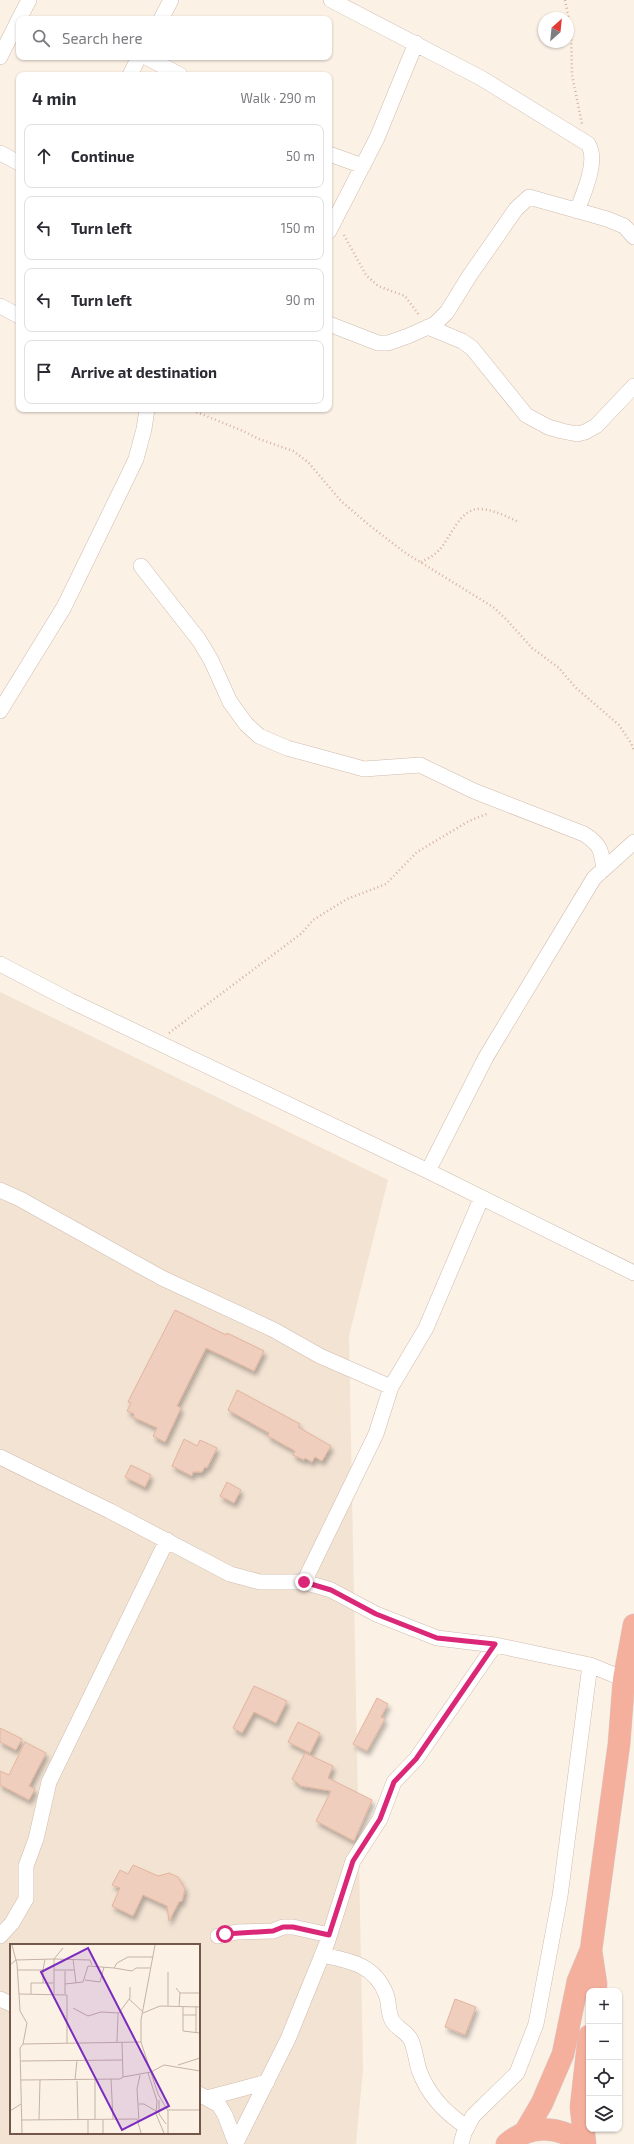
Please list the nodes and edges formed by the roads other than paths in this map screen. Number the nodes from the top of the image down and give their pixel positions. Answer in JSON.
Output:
{"nodes":[{"id":1,"x":29,"y":0,"type":"edge"},
{"id":2,"x":171,"y":0,"type":"edge"},
{"id":3,"x":331,"y":0,"type":"edge"},
{"id":4,"x":21,"y":16,"type":"edge"},
{"id":5,"x":163,"y":16,"type":"edge"},
{"id":6,"x":16,"y":25,"type":"edge"},
{"id":7,"x":416,"y":43,"type":"junction"},
{"id":8,"x":0,"y":57,"type":"edge"},
{"id":9,"x":138,"y":60,"type":"edge"},
{"id":10,"x":152,"y":60,"type":"edge"},
{"id":11,"x":132,"y":72,"type":"edge"},
{"id":12,"x":174,"y":72,"type":"edge"},
{"id":13,"x":0,"y":153,"type":"edge"},
{"id":14,"x":332,"y":155,"type":"edge"},
{"id":15,"x":16,"y":161,"type":"edge"},
{"id":16,"x":363,"y":166,"type":"junction"},
{"id":17,"x":577,"y":211,"type":"junction"},
{"id":18,"x":332,"y":222,"type":"edge"},
{"id":19,"x":634,"y":236,"type":"edge"},
{"id":20,"x":0,"y":306,"type":"edge"},
{"id":21,"x":16,"y":311,"type":"edge"},
{"id":22,"x":332,"y":325,"type":"edge"},
{"id":23,"x":428,"y":327,"type":"junction"},
{"id":24,"x":634,"y":386,"type":"edge"},
{"id":25,"x":147,"y":412,"type":"edge"},
{"id":26,"x":140,"y":566,"type":"dead end"},
{"id":27,"x":0,"y":711,"type":"edge"},
{"id":28,"x":634,"y":842,"type":"edge"},
{"id":29,"x":604,"y":869,"type":"junction"},
{"id":30,"x":0,"y":964,"type":"edge"},
{"id":31,"x":428,"y":1171,"type":"junction"},
{"id":32,"x":0,"y":1190,"type":"edge"},
{"id":33,"x":482,"y":1199,"type":"junction"},
{"id":34,"x":634,"y":1273,"type":"edge"},
{"id":35,"x":391,"y":1388,"type":"junction"},
{"id":36,"x":0,"y":1457,"type":"edge"},
{"id":37,"x":167,"y":1540,"type":"junction"},
{"id":38,"x":304,"y":1582,"type":"junction"},
{"id":39,"x":634,"y":1625,"type":"edge"},
{"id":40,"x":495,"y":1644,"type":"junction"},
{"id":41,"x":590,"y":1664,"type":"junction"},
{"id":42,"x":629,"y":1680,"type":"edge"},
{"id":43,"x":329,"y":1935,"type":"junction"},
{"id":44,"x":0,"y":1936,"type":"edge"},
{"id":45,"x":218,"y":1936,"type":"dead end"},
{"id":46,"x":591,"y":1950,"type":"junction"},
{"id":47,"x":322,"y":1955,"type":"junction"},
{"id":48,"x":595,"y":1988,"type":"edge"},
{"id":49,"x":0,"y":1999,"type":"edge"},
{"id":50,"x":10,"y":2004,"type":"edge"},
{"id":51,"x":586,"y":2060,"type":"edge"},
{"id":52,"x":267,"y":2082,"type":"junction"},
{"id":53,"x":203,"y":2096,"type":"edge"},
{"id":54,"x":467,"y":2127,"type":"junction"},
{"id":55,"x":525,"y":2132,"type":"junction"},
{"id":56,"x":236,"y":2143,"type":"edge"},
{"id":57,"x":461,"y":2144,"type":"edge"},
{"id":58,"x":507,"y":2144,"type":"edge"},
{"id":59,"x":584,"y":2144,"type":"edge"}],
"edges":[{"from":1,"to":4,"type":"street"},
{"from":2,"to":5,"type":"street"},
{"from":3,"to":7,"type":"street"},
{"from":6,"to":8,"type":"street"},
{"from":7,"to":16,"type":"street"},
{"from":7,"to":17,"type":"street"},
{"from":9,"to":11,"type":"street"},
{"from":10,"to":12,"type":"street"},
{"from":13,"to":15,"type":"street"},
{"from":14,"to":16,"type":"street"},
{"from":16,"to":18,"type":"street"},
{"from":17,"to":19,"type":"street"},
{"from":17,"to":23,"type":"street"},
{"from":20,"to":21,"type":"street"},
{"from":22,"to":23,"type":"street"},
{"from":23,"to":24,"type":"street"},
{"from":25,"to":27,"type":"street"},
{"from":26,"to":29,"type":"street"},
{"from":28,"to":29,"type":"street"},
{"from":29,"to":31,"type":"street"},
{"from":30,"to":31,"type":"street"},
{"from":31,"to":33,"type":"street"},
{"from":32,"to":35,"type":"street"},
{"from":33,"to":34,"type":"street"},
{"from":33,"to":35,"type":"street"},
{"from":35,"to":38,"type":"street"},
{"from":36,"to":37,"type":"street"},
{"from":37,"to":38,"type":"street"},
{"from":37,"to":44,"type":"street"},
{"from":38,"to":40,"type":"street"},
{"from":39,"to":42,"type":"highway"},
{"from":40,"to":41,"type":"street"},
{"from":40,"to":43,"type":"street"},
{"from":41,"to":42,"type":"street"},
{"from":41,"to":54,"type":"street"},
{"from":42,"to":46,"type":"highway"},
{"from":43,"to":45,"type":"street"},
{"from":43,"to":47,"type":"street"},
{"from":46,"to":48,"type":"highway"},
{"from":46,"to":55,"type":"highway"},
{"from":47,"to":52,"type":"street"},
{"from":47,"to":54,"type":"street"},
{"from":49,"to":50,"type":"street"},
{"from":51,"to":59,"type":"highway"},
{"from":52,"to":53,"type":"street"},
{"from":52,"to":56,"type":"street"},
{"from":53,"to":56,"type":"street"},
{"from":54,"to":57,"type":"street"},
{"from":55,"to":58,"type":"highway"},
{"from":55,"to":59,"type":"highway"}]}
